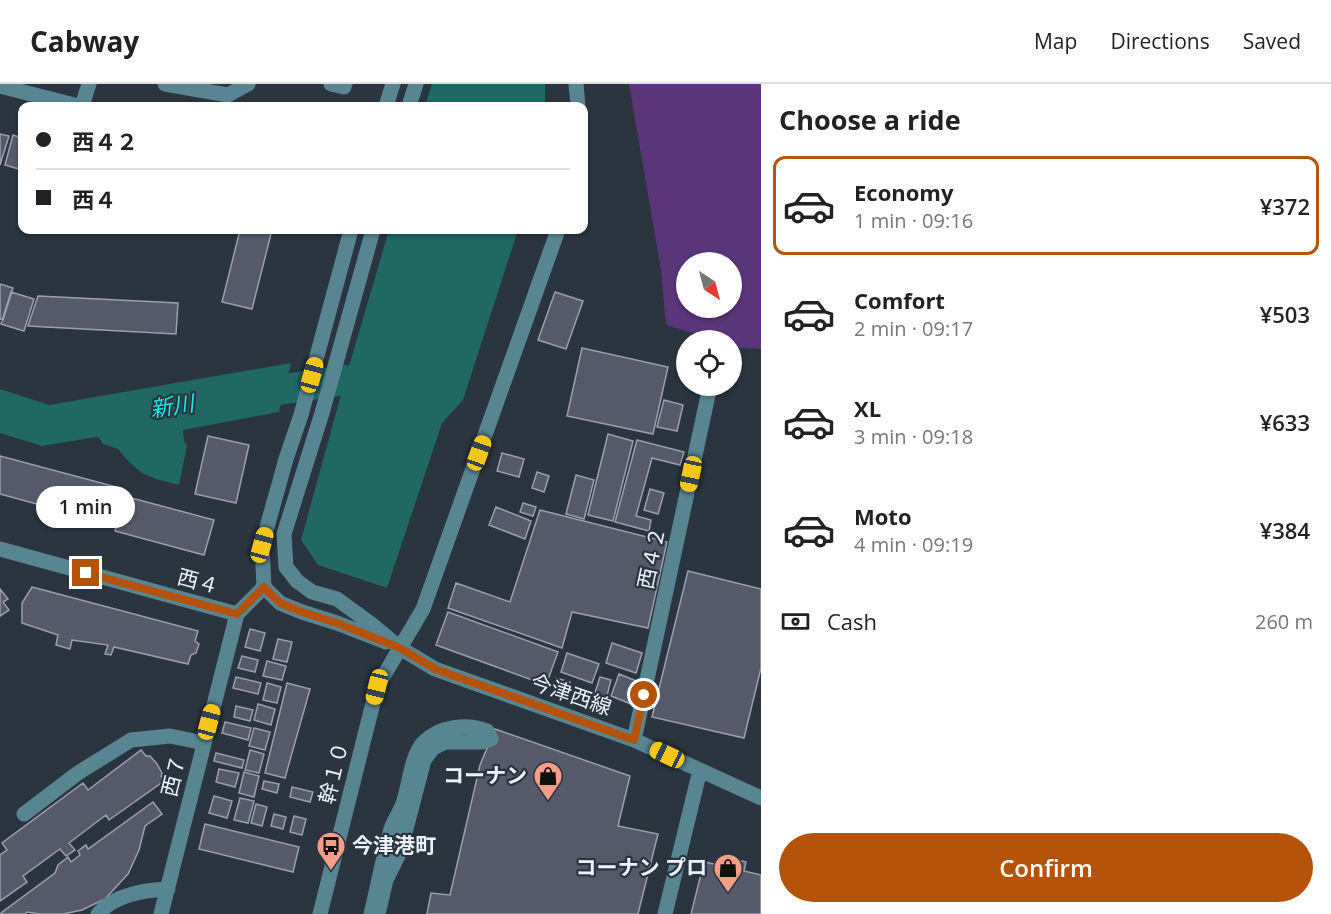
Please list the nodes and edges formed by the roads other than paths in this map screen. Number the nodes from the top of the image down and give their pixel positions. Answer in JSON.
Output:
{"nodes":[{"id":1,"x":89,"y":84,"type":"edge"},
{"id":2,"x":165,"y":84,"type":"edge"},
{"id":3,"x":248,"y":84,"type":"edge"},
{"id":4,"x":331,"y":84,"type":"edge"},
{"id":5,"x":345,"y":84,"type":"edge"},
{"id":6,"x":393,"y":84,"type":"edge"},
{"id":7,"x":416,"y":84,"type":"edge"},
{"id":8,"x":576,"y":84,"type":"edge"},
{"id":9,"x":0,"y":86,"type":"edge"},
{"id":10,"x":64,"y":102,"type":"edge"},
{"id":11,"x":82,"y":102,"type":"edge"},
{"id":12,"x":387,"y":102,"type":"edge"},
{"id":13,"x":410,"y":102,"type":"edge"},
{"id":14,"x":578,"y":102,"type":"edge"},
{"id":15,"x":350,"y":234,"type":"edge"},
{"id":16,"x":372,"y":234,"type":"edge"},
{"id":17,"x":557,"y":234,"type":"edge"},
{"id":18,"x":708,"y":396,"type":"edge"},
{"id":19,"x":0,"y":549,"type":"edge"},
{"id":20,"x":264,"y":587,"type":"junction"},
{"id":21,"x":237,"y":614,"type":"junction"},
{"id":22,"x":400,"y":648,"type":"junction"},
{"id":23,"x":634,"y":740,"type":"junction"},
{"id":24,"x":204,"y":743,"type":"junction"},
{"id":25,"x":700,"y":770,"type":"junction"},
{"id":26,"x":761,"y":798,"type":"edge"},
{"id":27,"x":24,"y":814,"type":"dead end"},
{"id":28,"x":168,"y":889,"type":"junction"},
{"id":29,"x":98,"y":914,"type":"edge"},
{"id":30,"x":161,"y":914,"type":"edge"},
{"id":31,"x":320,"y":914,"type":"edge"},
{"id":32,"x":371,"y":914,"type":"edge"},
{"id":33,"x":378,"y":914,"type":"edge"},
{"id":34,"x":665,"y":914,"type":"edge"}],
"edges":[{"from":1,"to":11,"type":"street"},
{"from":2,"to":3,"type":"street"},
{"from":4,"to":5,"type":"street"},
{"from":6,"to":12,"type":"street"},
{"from":7,"to":13,"type":"street"},
{"from":8,"to":14,"type":"street"},
{"from":9,"to":10,"type":"street"},
{"from":15,"to":20,"type":"street"},
{"from":16,"to":22,"type":"street"},
{"from":17,"to":22,"type":"street","name":"幹１０"},
{"from":18,"to":23,"type":"street","name":"西４２"},
{"from":19,"to":21,"type":"street","name":"西４"},
{"from":20,"to":21,"type":"street","name":"西４"},
{"from":20,"to":22,"type":"street"},
{"from":21,"to":24,"type":"street","name":"西７"},
{"from":22,"to":23,"type":"street","name":"今津西線"},
{"from":22,"to":31,"type":"street","name":"幹１０"},
{"from":23,"to":25,"type":"street","name":"今津西線"},
{"from":24,"to":27,"type":"street"},
{"from":24,"to":28,"type":"street","name":"西７"},
{"from":25,"to":26,"type":"street","name":"今津西線"},
{"from":25,"to":34,"type":"street"},
{"from":28,"to":29,"type":"street"},
{"from":28,"to":30,"type":"street","name":"西７"},
{"from":32,"to":33,"type":"street"}]}
